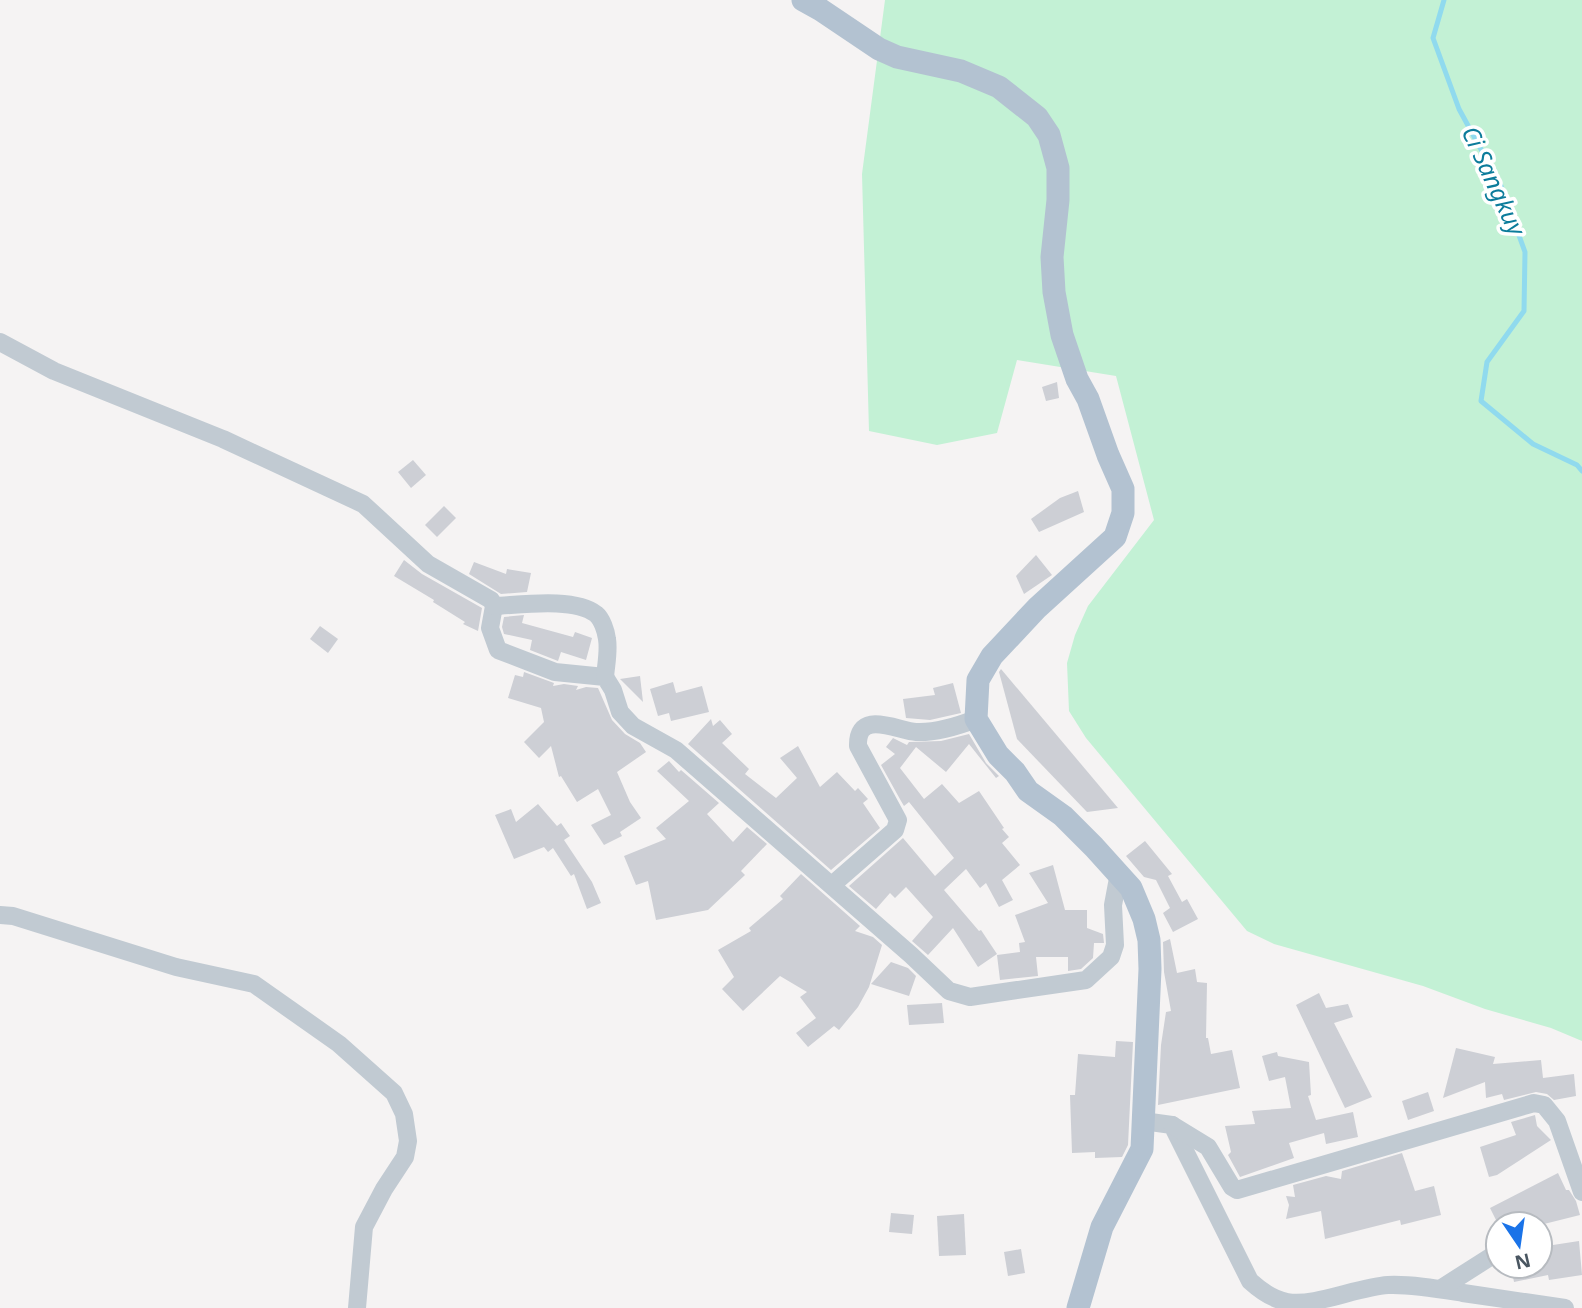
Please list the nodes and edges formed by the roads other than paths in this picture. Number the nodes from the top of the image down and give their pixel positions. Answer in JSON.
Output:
{"nodes":[{"id":1,"x":803,"y":0,"type":"edge"},
{"id":2,"x":0,"y":342,"type":"edge"},
{"id":3,"x":494,"y":606,"type":"junction"},
{"id":4,"x":605,"y":677,"type":"junction"},
{"id":5,"x":976,"y":719,"type":"junction"},
{"id":6,"x":1119,"y":873,"type":"junction"},
{"id":7,"x":832,"y":885,"type":"junction"},
{"id":8,"x":0,"y":915,"type":"edge"},
{"id":9,"x":1143,"y":1121,"type":"junction"},
{"id":10,"x":1172,"y":1125,"type":"junction"},
{"id":11,"x":1582,"y":1192,"type":"edge"},
{"id":12,"x":1484,"y":1261,"type":"edge"},
{"id":13,"x":1440,"y":1289,"type":"junction"},
{"id":14,"x":357,"y":1308,"type":"edge"},
{"id":15,"x":1078,"y":1308,"type":"edge"},
{"id":16,"x":1565,"y":1308,"type":"edge"}],
"edges":[{"from":1,"to":5,"type":"main road"},
{"from":2,"to":3,"type":"street"},
{"from":3,"to":4,"type":"street"},
{"from":3,"to":4,"type":"street"},
{"from":4,"to":7,"type":"street"},
{"from":5,"to":6,"type":"main road"},
{"from":5,"to":7,"type":"street"},
{"from":6,"to":7,"type":"street"},
{"from":6,"to":9,"type":"main road"},
{"from":8,"to":14,"type":"street"},
{"from":9,"to":10,"type":"street"},
{"from":9,"to":15,"type":"main road"},
{"from":10,"to":11,"type":"street"},
{"from":10,"to":13,"type":"street"},
{"from":12,"to":13,"type":"street"},
{"from":13,"to":16,"type":"street"}]}
